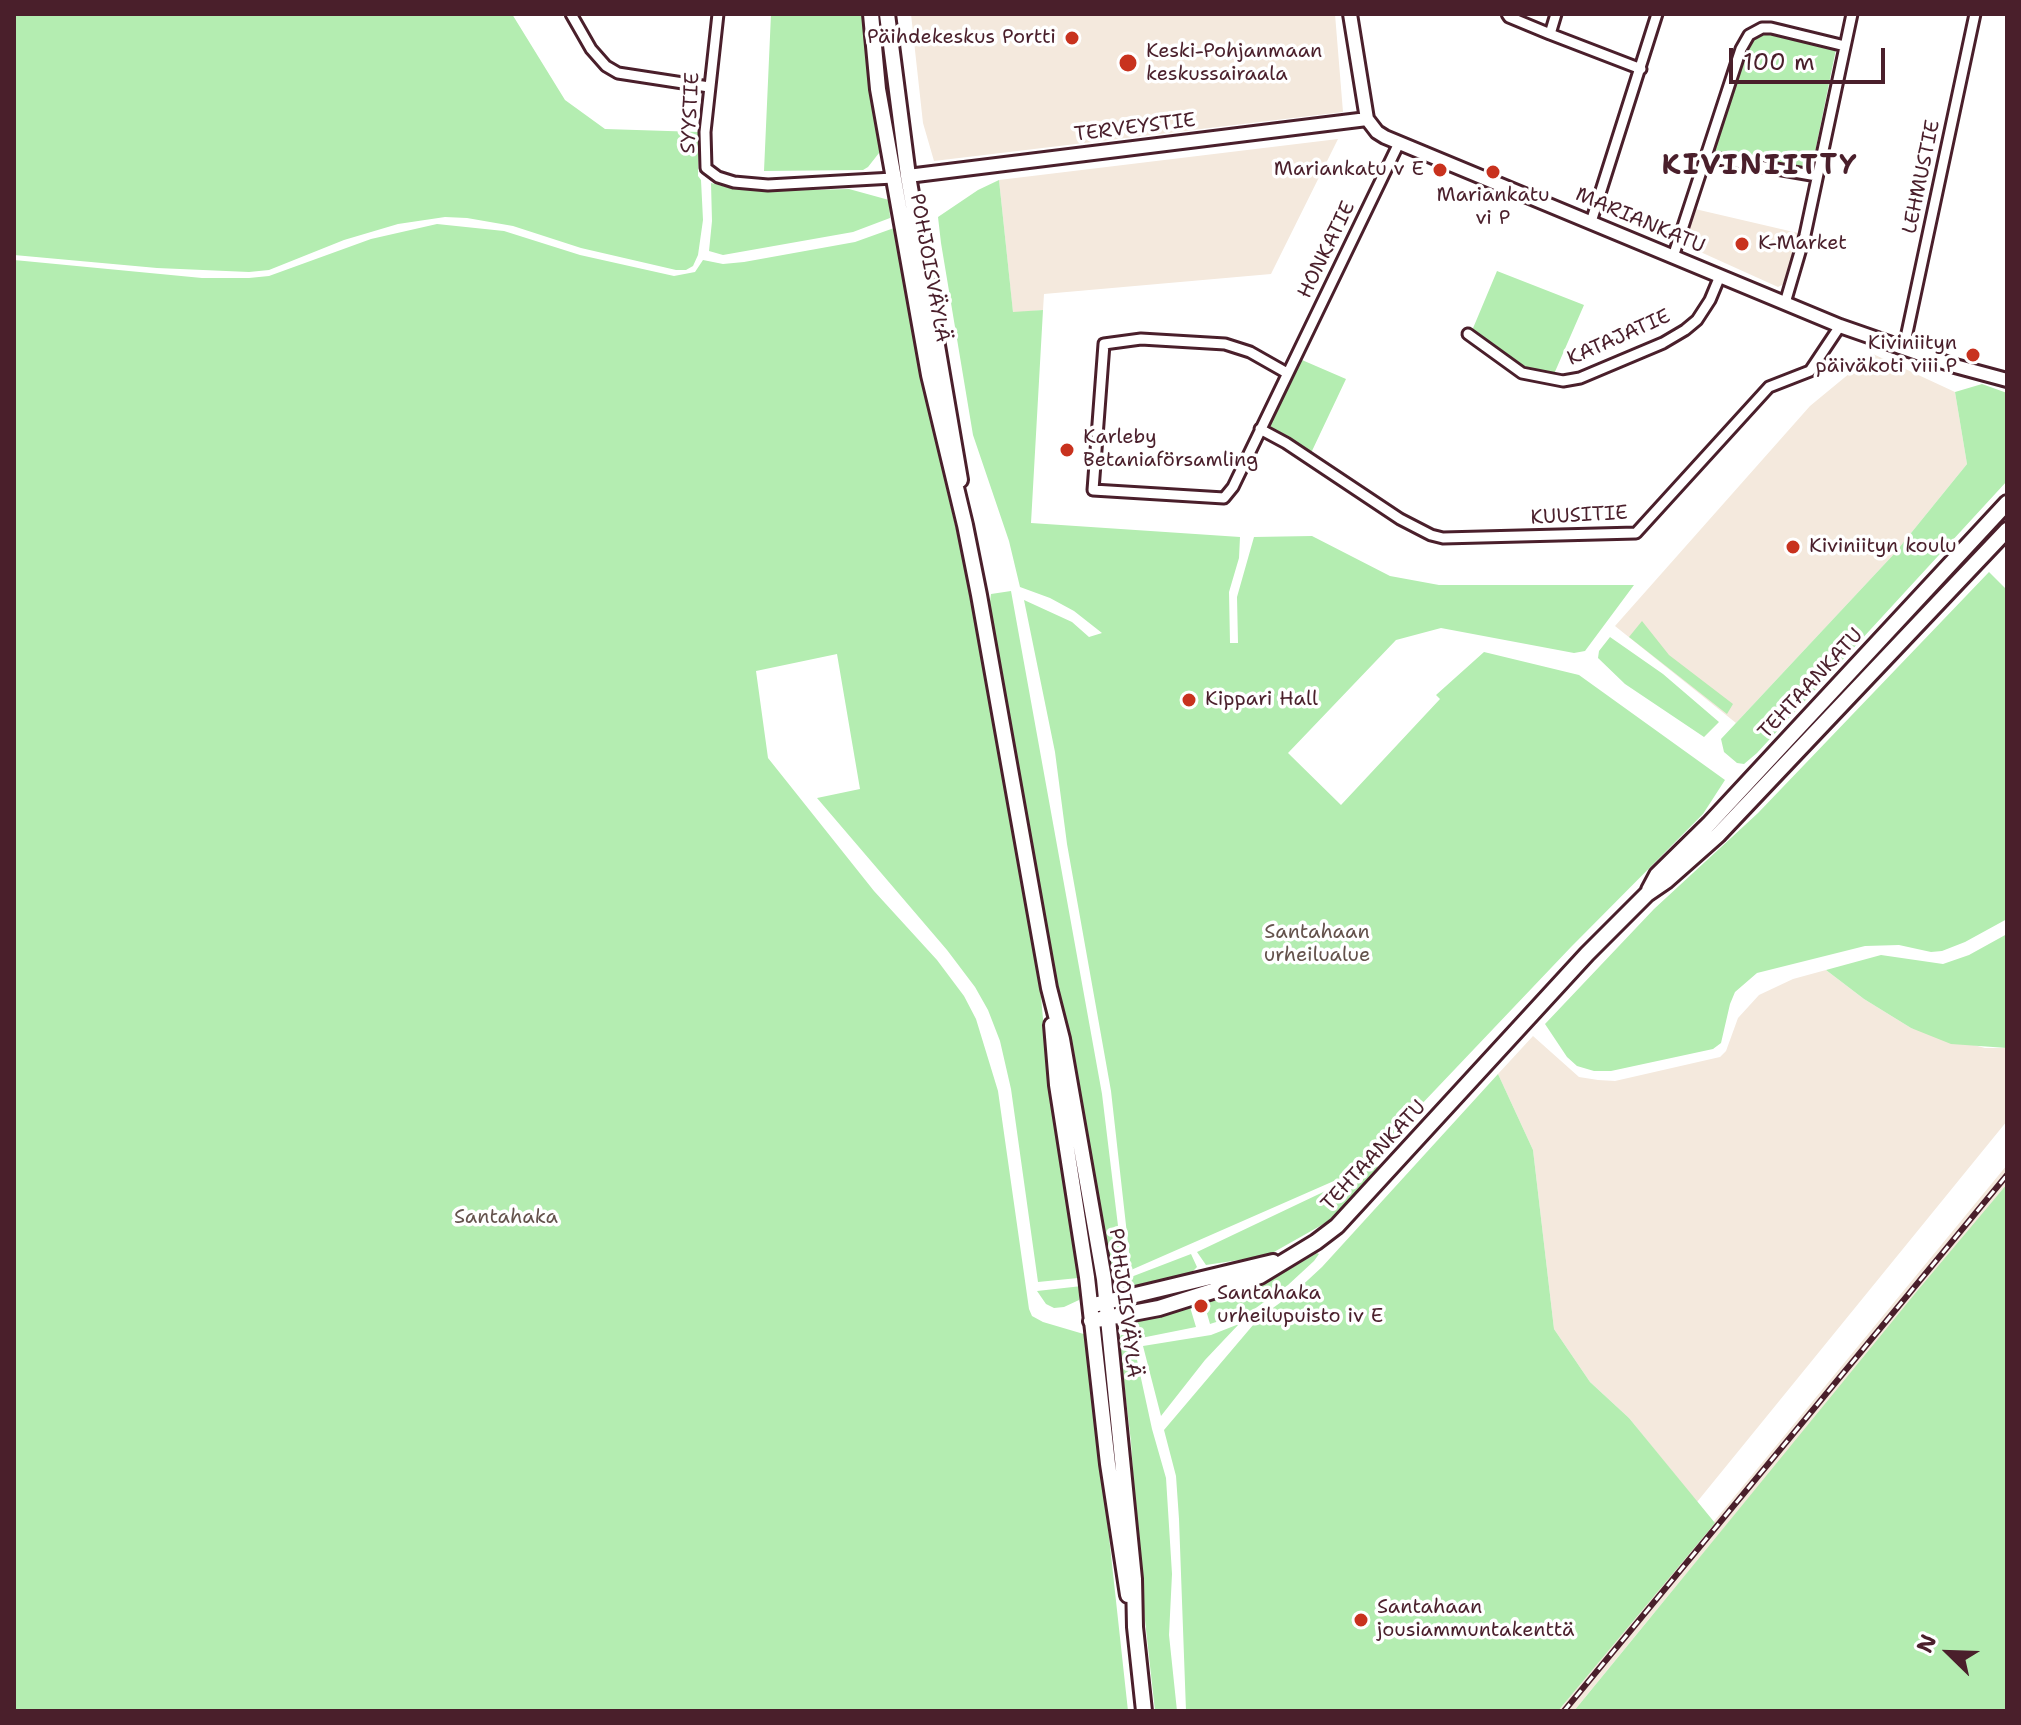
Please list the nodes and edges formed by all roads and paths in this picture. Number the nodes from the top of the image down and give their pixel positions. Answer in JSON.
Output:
{"nodes":[{"id":1,"x":571,"y":14,"type":"edge"},
{"id":2,"x":718,"y":14,"type":"edge"},
{"id":3,"x":871,"y":14,"type":"edge"},
{"id":4,"x":887,"y":14,"type":"edge"},
{"id":5,"x":1350,"y":14,"type":"edge"},
{"id":6,"x":1507,"y":14,"type":"edge"},
{"id":7,"x":1556,"y":14,"type":"edge"},
{"id":8,"x":1657,"y":14,"type":"edge"},
{"id":9,"x":1852,"y":14,"type":"edge"},
{"id":10,"x":1975,"y":14,"type":"edge"},
{"id":11,"x":1550,"y":34,"type":"junction"},
{"id":12,"x":1845,"y":46,"type":"junction"},
{"id":13,"x":1641,"y":69,"type":"junction"},
{"id":14,"x":709,"y":87,"type":"junction"},
{"id":15,"x":1367,"y":119,"type":"junction"},
{"id":16,"x":1399,"y":143,"type":"junction"},
{"id":17,"x":1707,"y":157,"type":"junction"},
{"id":18,"x":1817,"y":176,"type":"junction"},
{"id":19,"x":900,"y":177,"type":"junction"},
{"id":20,"x":1591,"y":222,"type":"junction"},
{"id":21,"x":1673,"y":257,"type":"junction"},
{"id":22,"x":1720,"y":276,"type":"junction"},
{"id":23,"x":1785,"y":303,"type":"junction"},
{"id":24,"x":1840,"y":326,"type":"junction"},
{"id":25,"x":1468,"y":334,"type":"dead end"},
{"id":26,"x":1904,"y":347,"type":"junction"},
{"id":27,"x":1287,"y":373,"type":"junction"},
{"id":28,"x":2007,"y":380,"type":"edge"},
{"id":29,"x":1260,"y":429,"type":"junction"},
{"id":30,"x":2007,"y":503,"type":"edge"},
{"id":31,"x":2007,"y":530,"type":"edge"},
{"id":32,"x":1647,"y":894,"type":"junction"},
{"id":33,"x":1049,"y":988,"type":"junction"},
{"id":34,"x":1285,"y":1259,"type":"junction"},
{"id":35,"x":1106,"y":1302,"type":"junction"},
{"id":36,"x":1090,"y":1306,"type":"junction"},
{"id":37,"x":1108,"y":1319,"type":"junction"},
{"id":38,"x":1091,"y":1321,"type":"junction"},
{"id":39,"x":1135,"y":1627,"type":"junction"},
{"id":40,"x":1144,"y":1711,"type":"edge"}],
"edges":[{"from":1,"to":14,"type":"street"},
{"from":2,"to":14,"type":"street","name":"SYYSTIE"},
{"from":3,"to":19,"type":"main road","name":"POHJOISVÄYLÄ"},
{"from":4,"to":19,"type":"main road","name":"POHJOISVÄYLÄ"},
{"from":5,"to":15,"type":"street"},
{"from":6,"to":11,"type":"street"},
{"from":7,"to":11,"type":"street"},
{"from":8,"to":13,"type":"street"},
{"from":9,"to":12,"type":"street"},
{"from":10,"to":26,"type":"street","name":"LEHMUSTIE"},
{"from":11,"to":13,"type":"street"},
{"from":12,"to":17,"type":"street"},
{"from":12,"to":18,"type":"street"},
{"from":13,"to":20,"type":"street"},
{"from":14,"to":19,"type":"street","name":"SYYSTIE"},
{"from":15,"to":16,"type":"street","name":"MARIANKATU"},
{"from":15,"to":19,"type":"street","name":"TERVEYSTIE"},
{"from":16,"to":20,"type":"street","name":"MARIANKATU"},
{"from":16,"to":27,"type":"street","name":"HONKATIE"},
{"from":17,"to":18,"type":"street"},
{"from":17,"to":21,"type":"street"},
{"from":18,"to":23,"type":"street"},
{"from":19,"to":33,"type":"main road","name":"POHJOISVÄYLÄ"},
{"from":20,"to":21,"type":"street","name":"MARIANKATU"},
{"from":21,"to":22,"type":"street","name":"MARIANKATU"},
{"from":22,"to":23,"type":"street","name":"MARIANKATU"},
{"from":22,"to":25,"type":"street","name":"KATAJATIE"},
{"from":23,"to":24,"type":"street","name":"MARIANKATU"},
{"from":24,"to":26,"type":"street","name":"MARIANKATU"},
{"from":24,"to":29,"type":"street","name":"KUUSITIE"},
{"from":26,"to":28,"type":"street","name":"MARIANKATU"},
{"from":27,"to":29,"type":"street","name":"HONKATIE"},
{"from":27,"to":29,"type":"street","name":"HONKATIE"},
{"from":30,"to":32,"type":"main road","name":"TEHTAANKATU"},
{"from":31,"to":32,"type":"main road","name":"TEHTAANKATU"},
{"from":32,"to":34,"type":"main road","name":"TEHTAANKATU"},
{"from":33,"to":35,"type":"main road","name":"POHJOISVÄYLÄ"},
{"from":33,"to":36,"type":"main road","name":"POHJOISVÄYLÄ"},
{"from":34,"to":35,"type":"main road","name":"TEHTAANKATU"},
{"from":34,"to":37,"type":"main road","name":"TEHTAANKATU"},
{"from":35,"to":36,"type":"main road","name":"TEHTAANKATU"},
{"from":35,"to":37,"type":"main road","name":"POHJOISVÄYLÄ"},
{"from":36,"to":38,"type":"main road","name":"POHJOISVÄYLÄ"},
{"from":37,"to":38,"type":"main road","name":"TEHTAANKATU"},
{"from":37,"to":39,"type":"main road","name":"POHJOISVÄYLÄ"},
{"from":38,"to":39,"type":"main road","name":"POHJOISVÄYLÄ"},
{"from":39,"to":40,"type":"main road","name":"POHJOISVÄYLÄ"}]}
